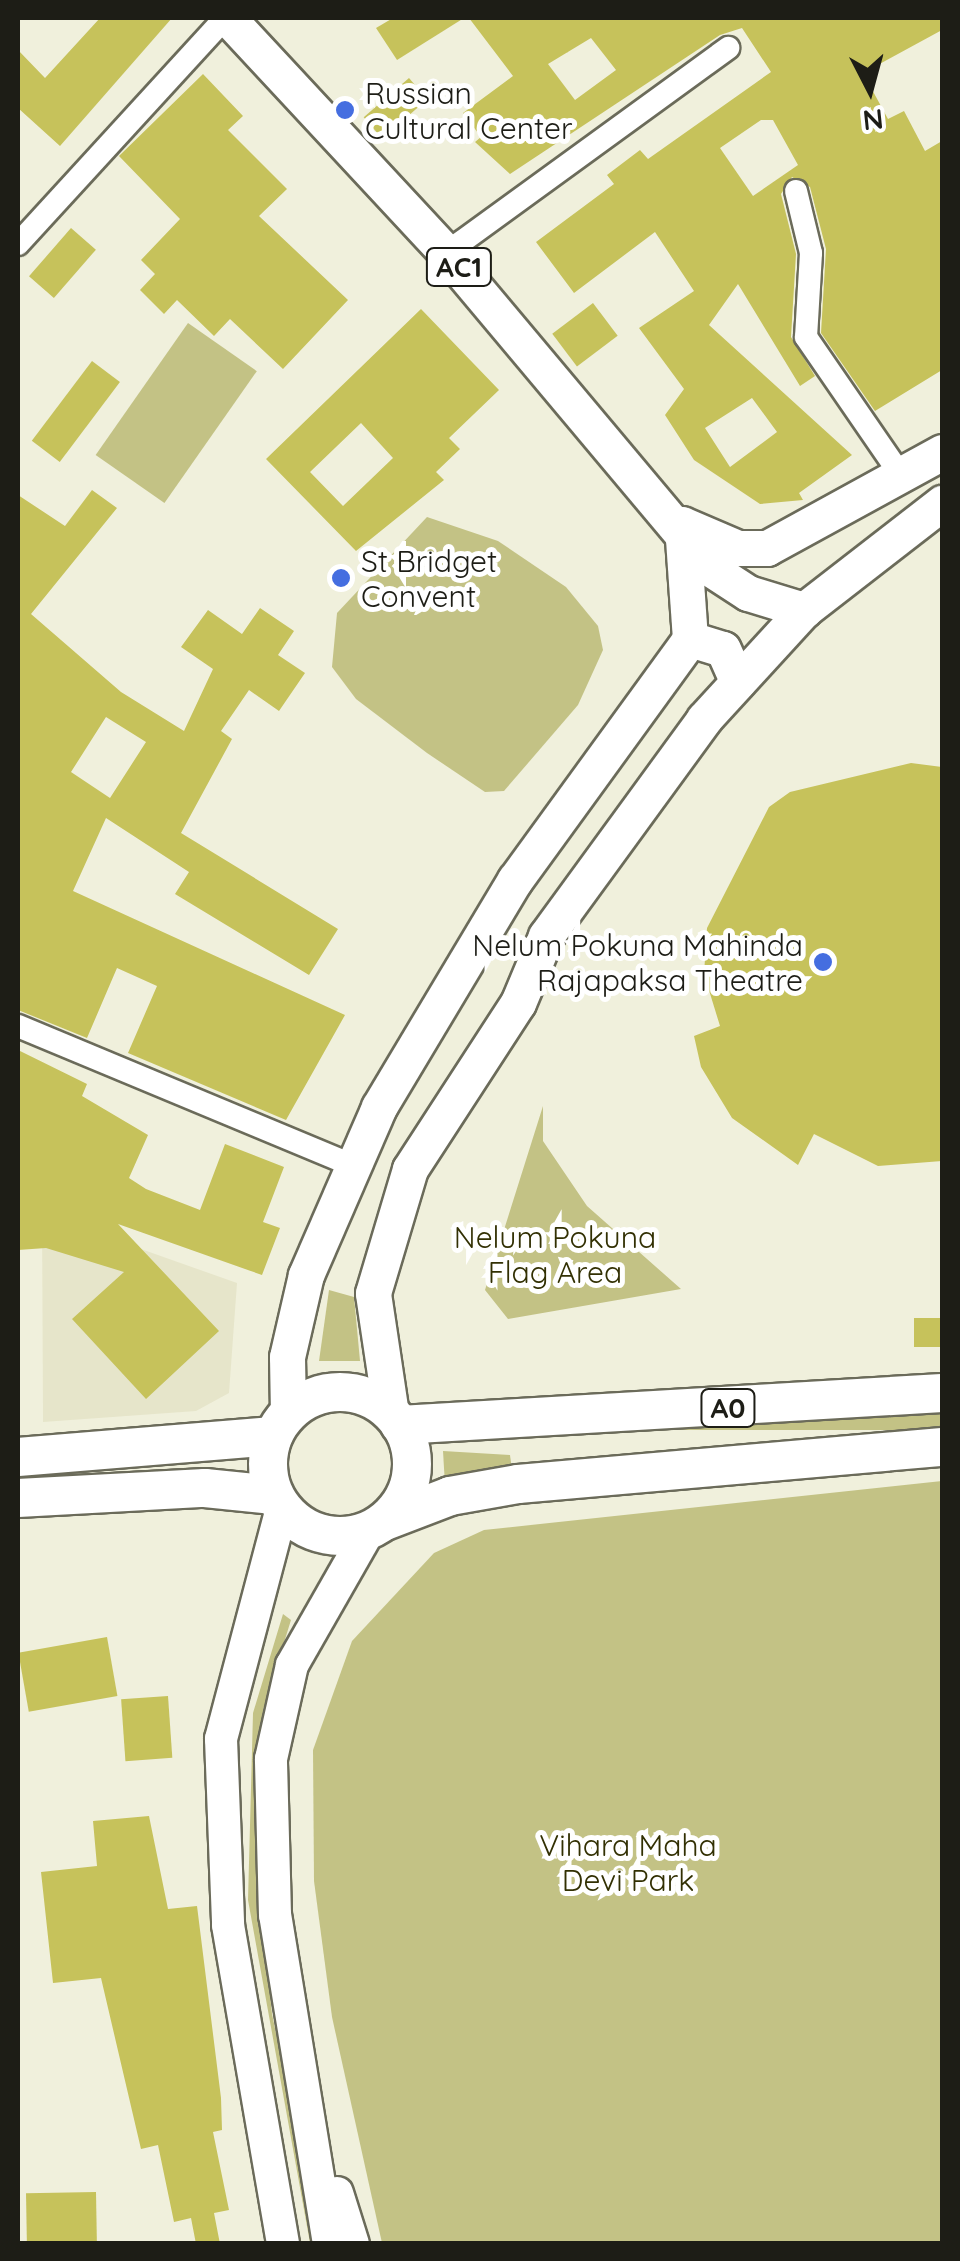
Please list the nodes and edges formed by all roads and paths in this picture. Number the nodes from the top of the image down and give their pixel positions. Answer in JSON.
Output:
{"nodes":[{"id":1,"x":226,"y":18,"type":"edge"},
{"id":2,"x":728,"y":48,"type":"dead end"},
{"id":3,"x":796,"y":190,"type":"dead end"},
{"id":4,"x":18,"y":244,"type":"edge"},
{"id":5,"x":446,"y":253,"type":"junction"},
{"id":6,"x":942,"y":452,"type":"edge"},
{"id":7,"x":901,"y":476,"type":"junction"},
{"id":8,"x":942,"y":503,"type":"edge"},
{"id":9,"x":682,"y":524,"type":"junction"},
{"id":10,"x":804,"y":610,"type":"junction"},
{"id":11,"x":690,"y":639,"type":"junction"},
{"id":12,"x":738,"y":682,"type":"junction"},
{"id":13,"x":18,"y":1026,"type":"edge"},
{"id":14,"x":350,"y":1164,"type":"junction"},
{"id":15,"x":942,"y":1393,"type":"edge"},
{"id":16,"x":396,"y":1419,"type":"junction"},
{"id":17,"x":280,"y":1425,"type":"junction"},
{"id":18,"x":942,"y":1447,"type":"edge"},
{"id":19,"x":18,"y":1457,"type":"edge"},
{"id":20,"x":18,"y":1498,"type":"edge"},
{"id":21,"x":278,"y":1501,"type":"junction"},
{"id":22,"x":377,"y":1525,"type":"junction"},
{"id":23,"x":318,"y":2153,"type":"junction"},
{"id":24,"x":283,"y":2244,"type":"edge"},
{"id":25,"x":330,"y":2244,"type":"edge"},
{"id":26,"x":353,"y":2244,"type":"edge"}],
"edges":[{"from":1,"to":4,"type":"street"},
{"from":1,"to":5,"type":"main road","number":"AC1"},
{"from":2,"to":5,"type":"street"},
{"from":3,"to":7,"type":"street"},
{"from":5,"to":9,"type":"main road","number":"AC1"},
{"from":6,"to":7,"type":"main road"},
{"from":7,"to":9,"type":"main road"},
{"from":8,"to":10,"type":"main road"},
{"from":9,"to":10,"type":"main road"},
{"from":9,"to":11,"type":"main road"},
{"from":10,"to":12,"type":"main road"},
{"from":11,"to":12,"type":"main road"},
{"from":11,"to":14,"type":"main road"},
{"from":12,"to":16,"type":"main road"},
{"from":13,"to":14,"type":"street"},
{"from":14,"to":17,"type":"main road"},
{"from":15,"to":16,"type":"highway","number":"A0"},
{"from":16,"to":17,"type":"highway","number":"A0"},
{"from":16,"to":22,"type":"highway"},
{"from":17,"to":19,"type":"highway","number":"A0"},
{"from":17,"to":21,"type":"highway"},
{"from":18,"to":22,"type":"highway","number":"A0"},
{"from":20,"to":21,"type":"highway","number":"A0"},
{"from":21,"to":22,"type":"highway","number":"A0"},
{"from":21,"to":24,"type":"main road"},
{"from":22,"to":23,"type":"main road"},
{"from":23,"to":25,"type":"main road"},
{"from":23,"to":26,"type":"main road"}]}
